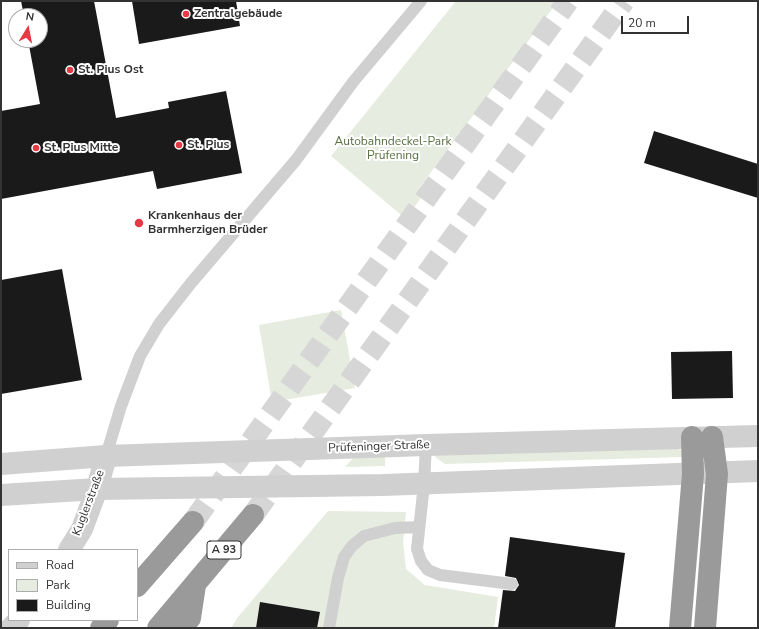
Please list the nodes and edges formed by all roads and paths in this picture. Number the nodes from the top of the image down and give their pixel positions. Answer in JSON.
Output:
{"nodes":[{"id":1,"x":421,"y":1,"type":"edge"},
{"id":2,"x":758,"y":436,"type":"edge"},
{"id":3,"x":702,"y":437,"type":"junction"},
{"id":4,"x":426,"y":445,"type":"junction"},
{"id":5,"x":106,"y":456,"type":"junction"},
{"id":6,"x":1,"y":464,"type":"edge"},
{"id":7,"x":758,"y":472,"type":"edge"},
{"id":8,"x":693,"y":474,"type":"junction"},
{"id":9,"x":717,"y":474,"type":"junction"},
{"id":10,"x":424,"y":484,"type":"junction"},
{"id":11,"x":97,"y":489,"type":"junction"},
{"id":12,"x":1,"y":495,"type":"edge"},
{"id":13,"x":253,"y":515,"type":"tunnel mouth"},
{"id":14,"x":192,"y":522,"type":"tunnel mouth"},
{"id":15,"x":418,"y":527,"type":"junction"},
{"id":16,"x":70,"y":549,"type":"edge"},
{"id":17,"x":512,"y":584,"type":"dead end"},
{"id":18,"x":138,"y":585,"type":"edge"},
{"id":19,"x":195,"y":585,"type":"junction"},
{"id":20,"x":158,"y":628,"type":"edge"},
{"id":21,"x":182,"y":628,"type":"edge"},
{"id":22,"x":329,"y":628,"type":"edge"},
{"id":23,"x":680,"y":628,"type":"edge"},
{"id":24,"x":705,"y":628,"type":"edge"}],
"edges":[{"from":1,"to":5,"type":"lane"},
{"from":2,"to":3,"type":"street","name":"Prüfeninger Straße"},
{"from":3,"to":4,"type":"street","name":"Prüfeninger Straße"},
{"from":3,"to":8,"type":"highway"},
{"from":3,"to":9,"type":"highway"},
{"from":4,"to":5,"type":"street","name":"Prüfeninger Straße"},
{"from":4,"to":10,"type":"lane"},
{"from":5,"to":6,"type":"street","name":"Prüfeninger Straße"},
{"from":5,"to":11,"type":"street","name":"Kuglerstraße"},
{"from":7,"to":9,"type":"street"},
{"from":8,"to":9,"type":"street"},
{"from":8,"to":10,"type":"street"},
{"from":8,"to":23,"type":"highway"},
{"from":9,"to":24,"type":"highway"},
{"from":10,"to":11,"type":"street"},
{"from":10,"to":15,"type":"lane"},
{"from":11,"to":12,"type":"street"},
{"from":11,"to":16,"type":"street","name":"Kuglerstraße"},
{"from":13,"to":19,"type":"highway","number":"A 93"},
{"from":14,"to":18,"type":"highway"},
{"from":15,"to":17,"type":"lane"},
{"from":15,"to":22,"type":"lane"},
{"from":19,"to":20,"type":"highway","number":"A 93"},
{"from":19,"to":21,"type":"highway"}]}
